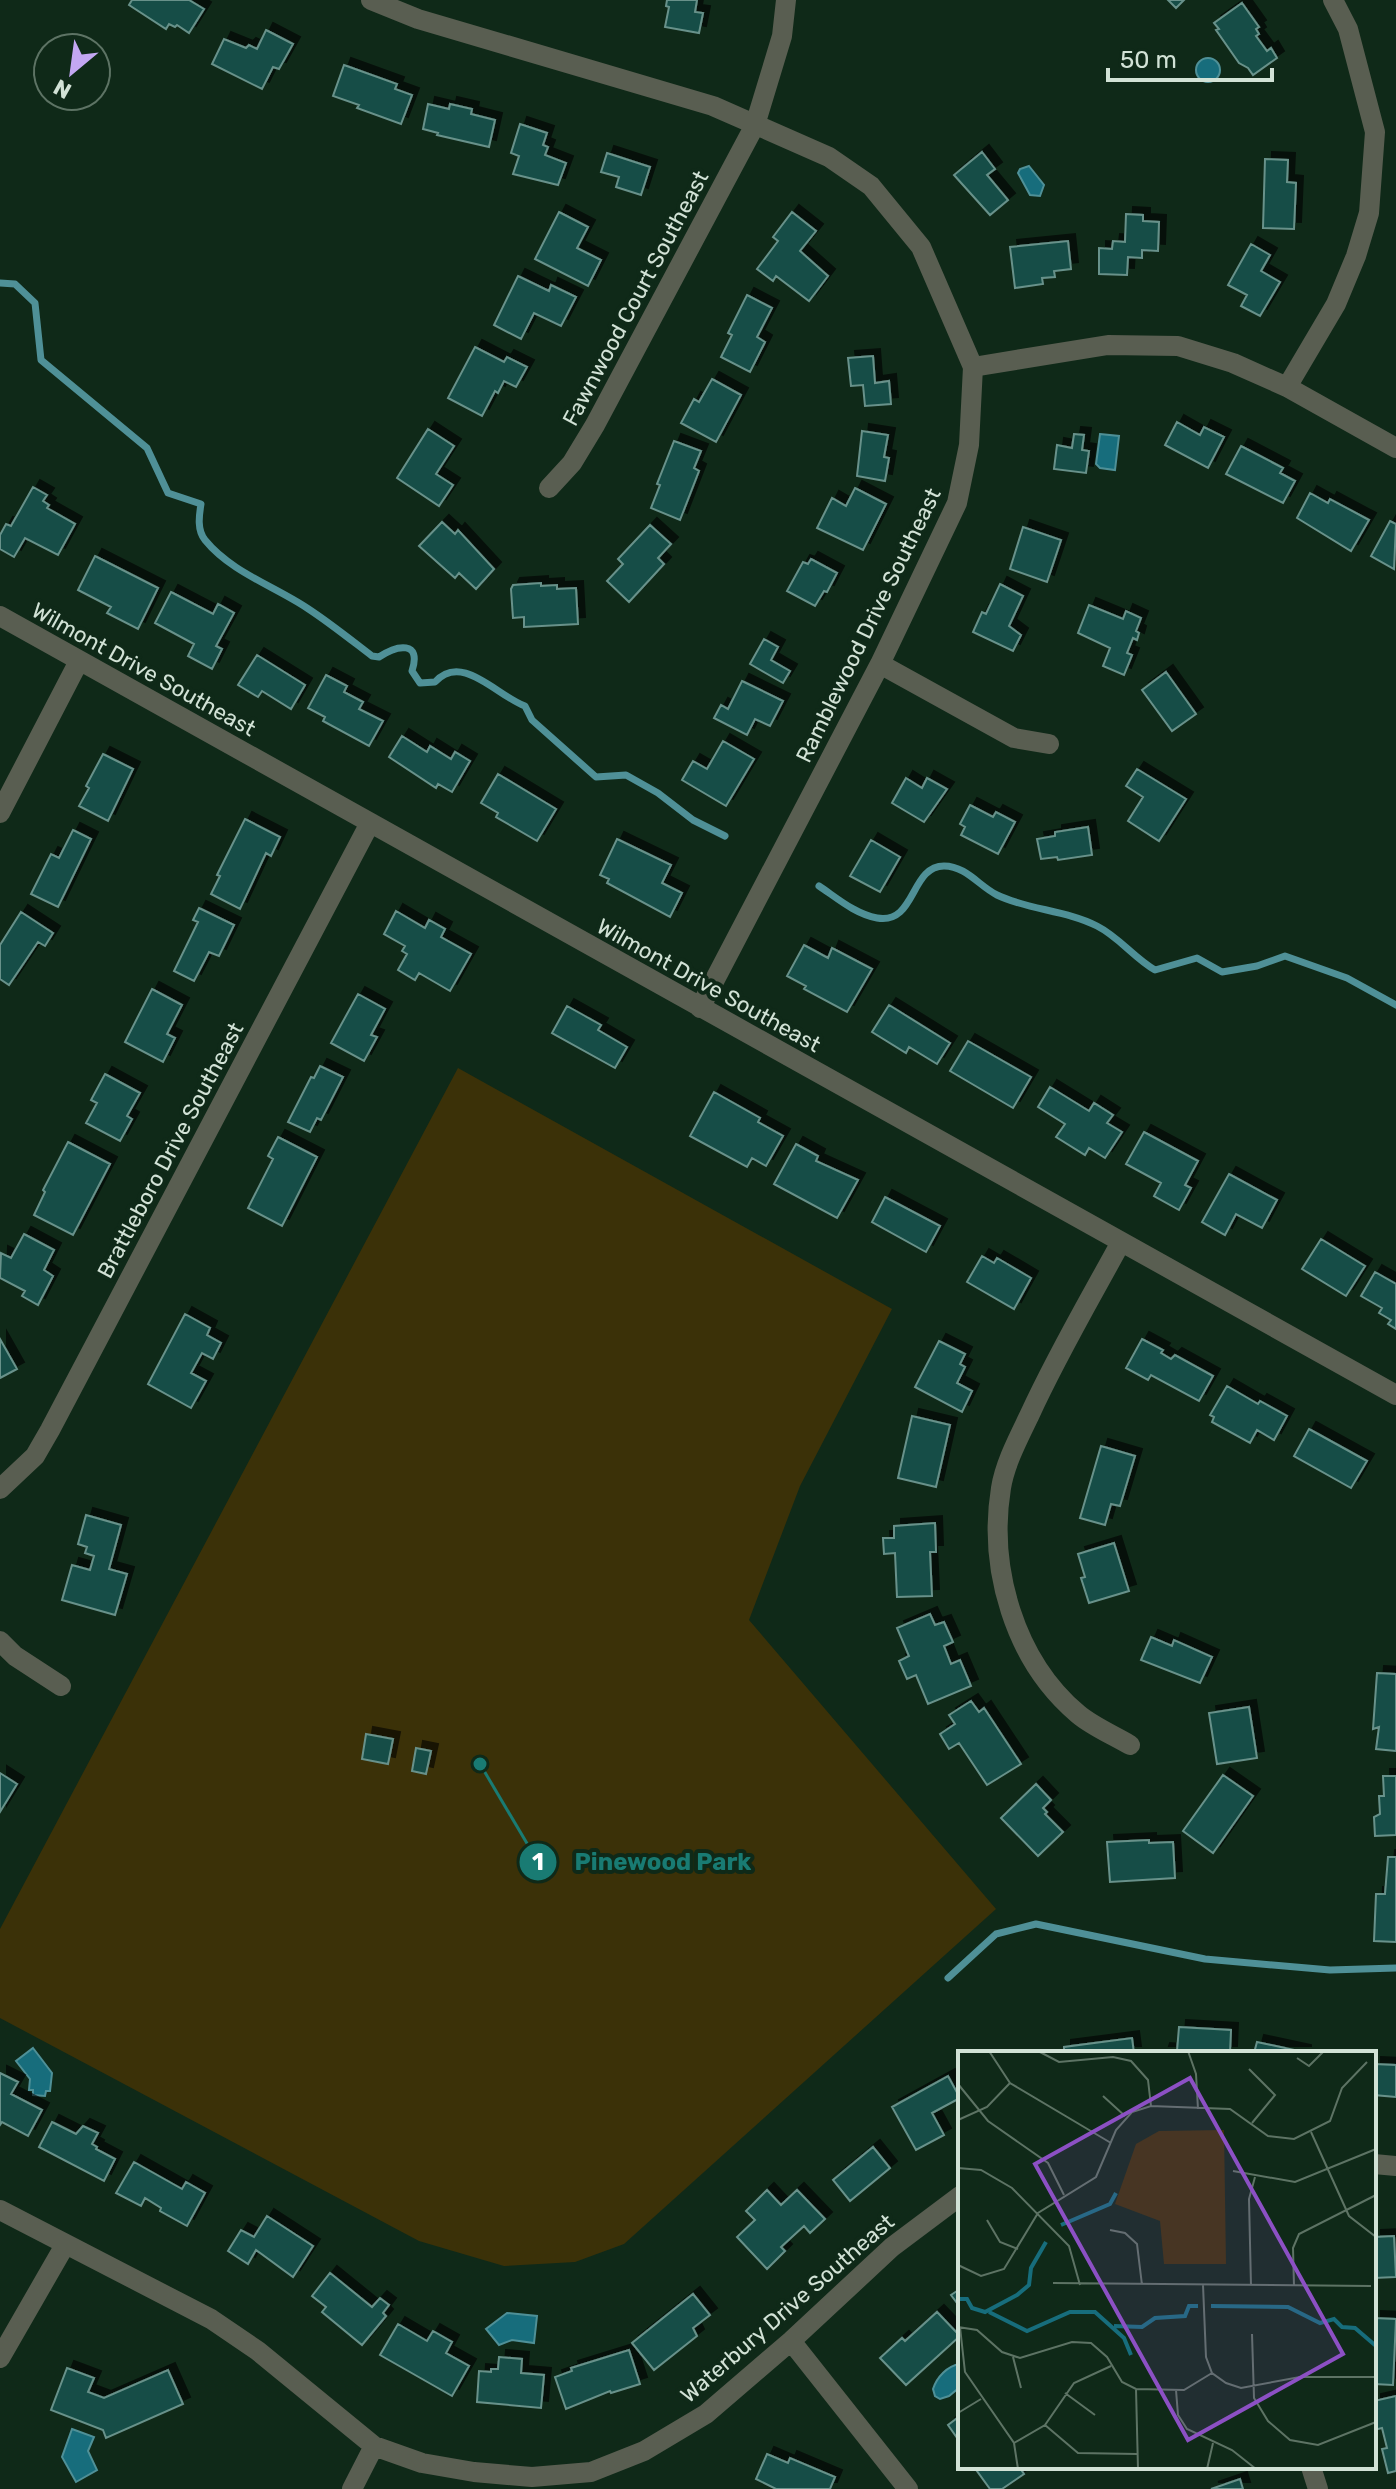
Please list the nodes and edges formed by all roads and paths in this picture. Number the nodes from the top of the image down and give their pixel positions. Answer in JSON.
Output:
{"nodes":[{"id":1,"x":371,"y":0,"type":"edge"},
{"id":2,"x":786,"y":0,"type":"edge"},
{"id":3,"x":1333,"y":0,"type":"edge"},
{"id":4,"x":755,"y":125,"type":"junction"},
{"id":5,"x":973,"y":367,"type":"junction"},
{"id":6,"x":1287,"y":387,"type":"junction"},
{"id":7,"x":1396,"y":448,"type":"edge"},
{"id":8,"x":549,"y":488,"type":"dead end"},
{"id":9,"x":0,"y":616,"type":"edge"},
{"id":10,"x":79,"y":661,"type":"junction"},
{"id":11,"x":880,"y":664,"type":"junction"},
{"id":12,"x":1049,"y":744,"type":"dead end"},
{"id":13,"x":0,"y":813,"type":"edge"},
{"id":14,"x":370,"y":823,"type":"junction"},
{"id":15,"x":700,"y":1008,"type":"junction"},
{"id":16,"x":1121,"y":1242,"type":"junction"},
{"id":17,"x":1396,"y":1395,"type":"edge"},
{"id":18,"x":0,"y":1489,"type":"edge"},
{"id":19,"x":0,"y":1641,"type":"edge"},
{"id":20,"x":61,"y":1686,"type":"dead end"},
{"id":21,"x":1130,"y":1745,"type":"dead end"},
{"id":22,"x":1376,"y":2164,"type":"edge"},
{"id":23,"x":1396,"y":2166,"type":"edge"},
{"id":24,"x":958,"y":2198,"type":"edge"},
{"id":25,"x":0,"y":2210,"type":"edge"},
{"id":26,"x":65,"y":2245,"type":"junction"},
{"id":27,"x":791,"y":2341,"type":"junction"},
{"id":28,"x":0,"y":2358,"type":"edge"},
{"id":29,"x":374,"y":2446,"type":"junction"},
{"id":30,"x":1312,"y":2469,"type":"edge"},
{"id":31,"x":593,"y":2480,"type":"edge"},
{"id":32,"x":352,"y":2489,"type":"edge"},
{"id":33,"x":908,"y":2489,"type":"edge"},
{"id":34,"x":1318,"y":2489,"type":"edge"}],
"edges":[{"from":1,"to":4,"type":"street","name":"Ramblewood Drive Southeast"},
{"from":2,"to":4,"type":"street","name":"Fawnwood Court Southeast"},
{"from":3,"to":6,"type":"street"},
{"from":4,"to":5,"type":"street","name":"Ramblewood Drive Southeast"},
{"from":4,"to":8,"type":"street","name":"Fawnwood Court Southeast"},
{"from":5,"to":6,"type":"street"},
{"from":5,"to":11,"type":"street","name":"Ramblewood Drive Southeast"},
{"from":6,"to":7,"type":"street"},
{"from":9,"to":10,"type":"street","name":"Wilmont Drive Southeast"},
{"from":10,"to":13,"type":"street"},
{"from":10,"to":14,"type":"street","name":"Wilmont Drive Southeast"},
{"from":11,"to":12,"type":"street"},
{"from":11,"to":15,"type":"street","name":"Ramblewood Drive Southeast"},
{"from":14,"to":15,"type":"street","name":"Wilmont Drive Southeast"},
{"from":14,"to":18,"type":"street","name":"Brattleboro Drive Southeast"},
{"from":15,"to":16,"type":"street","name":"Wilmont Drive Southeast"},
{"from":16,"to":17,"type":"street","name":"Wilmont Drive Southeast"},
{"from":16,"to":21,"type":"street"},
{"from":19,"to":20,"type":"street"},
{"from":22,"to":23,"type":"street"},
{"from":24,"to":27,"type":"street","name":"Waterbury Drive Southeast"},
{"from":25,"to":26,"type":"street","name":"Waterbury Drive Southeast"},
{"from":26,"to":28,"type":"street"},
{"from":26,"to":29,"type":"street","name":"Waterbury Drive Southeast"},
{"from":27,"to":31,"type":"street","name":"Waterbury Drive Southeast"},
{"from":27,"to":33,"type":"street"},
{"from":29,"to":31,"type":"street","name":"Waterbury Drive Southeast"},
{"from":29,"to":32,"type":"street"},
{"from":30,"to":34,"type":"street"}]}
